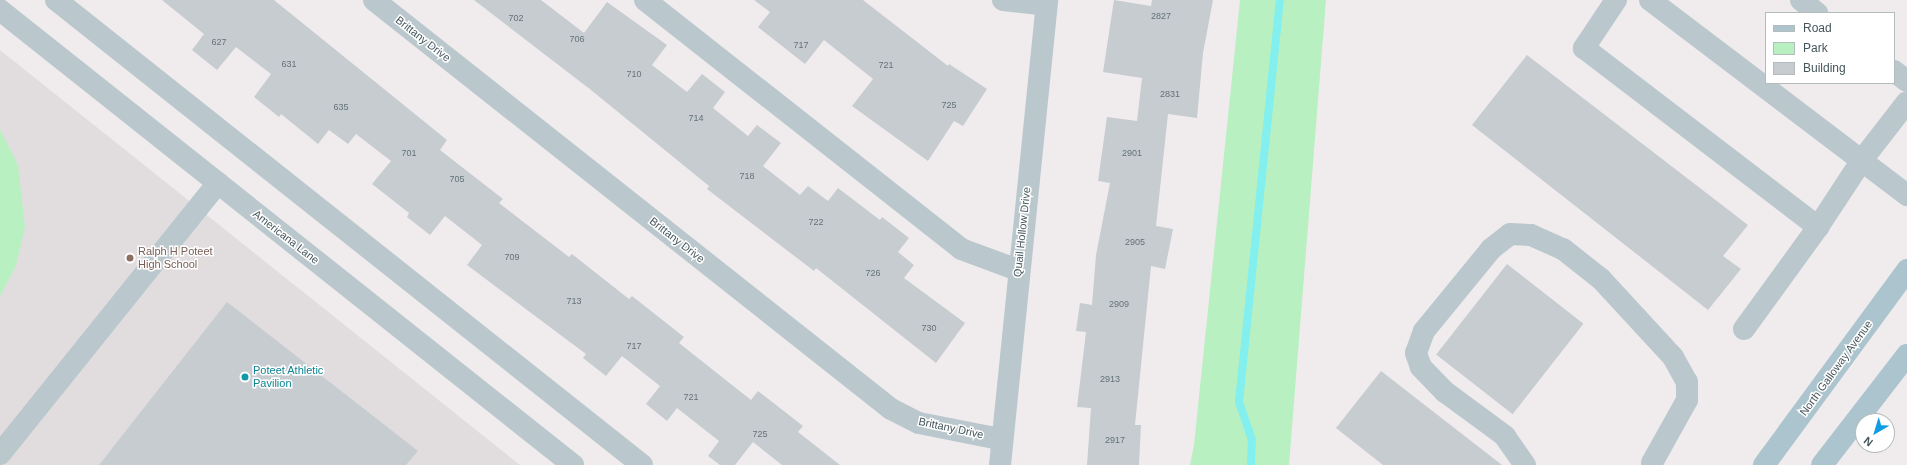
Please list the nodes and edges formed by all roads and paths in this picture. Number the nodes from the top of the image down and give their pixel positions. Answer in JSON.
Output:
{"nodes":[{"id":1,"x":56,"y":0,"type":"edge"},
{"id":2,"x":374,"y":0,"type":"edge"},
{"id":3,"x":645,"y":0,"type":"edge"},
{"id":4,"x":1003,"y":0,"type":"edge"},
{"id":5,"x":1616,"y":0,"type":"edge"},
{"id":6,"x":1650,"y":0,"type":"edge"},
{"id":7,"x":1801,"y":0,"type":"edge"},
{"id":8,"x":1046,"y":3,"type":"edge"},
{"id":9,"x":0,"y":10,"type":"edge"},
{"id":10,"x":1816,"y":12,"type":"edge"},
{"id":11,"x":1895,"y":72,"type":"edge"},
{"id":12,"x":1907,"y":81,"type":"edge"},
{"id":13,"x":1907,"y":102,"type":"edge"},
{"id":14,"x":1862,"y":160,"type":"junction"},
{"id":15,"x":218,"y":183,"type":"junction"},
{"id":16,"x":1907,"y":195,"type":"edge"},
{"id":17,"x":1818,"y":227,"type":"junction"},
{"id":18,"x":1018,"y":270,"type":"junction"},
{"id":19,"x":1907,"y":270,"type":"edge"},
{"id":20,"x":1744,"y":329,"type":"dead end"},
{"id":21,"x":1907,"y":355,"type":"edge"},
{"id":22,"x":1000,"y":439,"type":"junction"},
{"id":23,"x":0,"y":454,"type":"edge"},
{"id":24,"x":1652,"y":464,"type":"edge"},
{"id":25,"x":573,"y":465,"type":"edge"},
{"id":26,"x":642,"y":465,"type":"edge"},
{"id":27,"x":1000,"y":465,"type":"edge"},
{"id":28,"x":1525,"y":465,"type":"edge"},
{"id":29,"x":1764,"y":465,"type":"edge"},
{"id":30,"x":1822,"y":465,"type":"edge"}],
"edges":[{"from":1,"to":26,"type":"street"},
{"from":2,"to":22,"type":"street","name":"Brittany Drive"},
{"from":3,"to":18,"type":"street"},
{"from":4,"to":8,"type":"street"},
{"from":5,"to":17,"type":"street"},
{"from":6,"to":14,"type":"street"},
{"from":7,"to":10,"type":"street"},
{"from":8,"to":18,"type":"street","name":"Quail Hollow Drive"},
{"from":9,"to":15,"type":"street","name":"Americana Lane"},
{"from":11,"to":12,"type":"street"},
{"from":13,"to":14,"type":"street"},
{"from":14,"to":16,"type":"street"},
{"from":14,"to":17,"type":"street"},
{"from":15,"to":23,"type":"street"},
{"from":15,"to":25,"type":"street","name":"Americana Lane"},
{"from":17,"to":20,"type":"street"},
{"from":18,"to":22,"type":"street","name":"Quail Hollow Drive"},
{"from":19,"to":29,"type":"main road","name":"North Galloway Avenue"},
{"from":21,"to":30,"type":"main road"},
{"from":22,"to":27,"type":"street","name":"Quail Hollow Drive"},
{"from":24,"to":28,"type":"street"}]}
